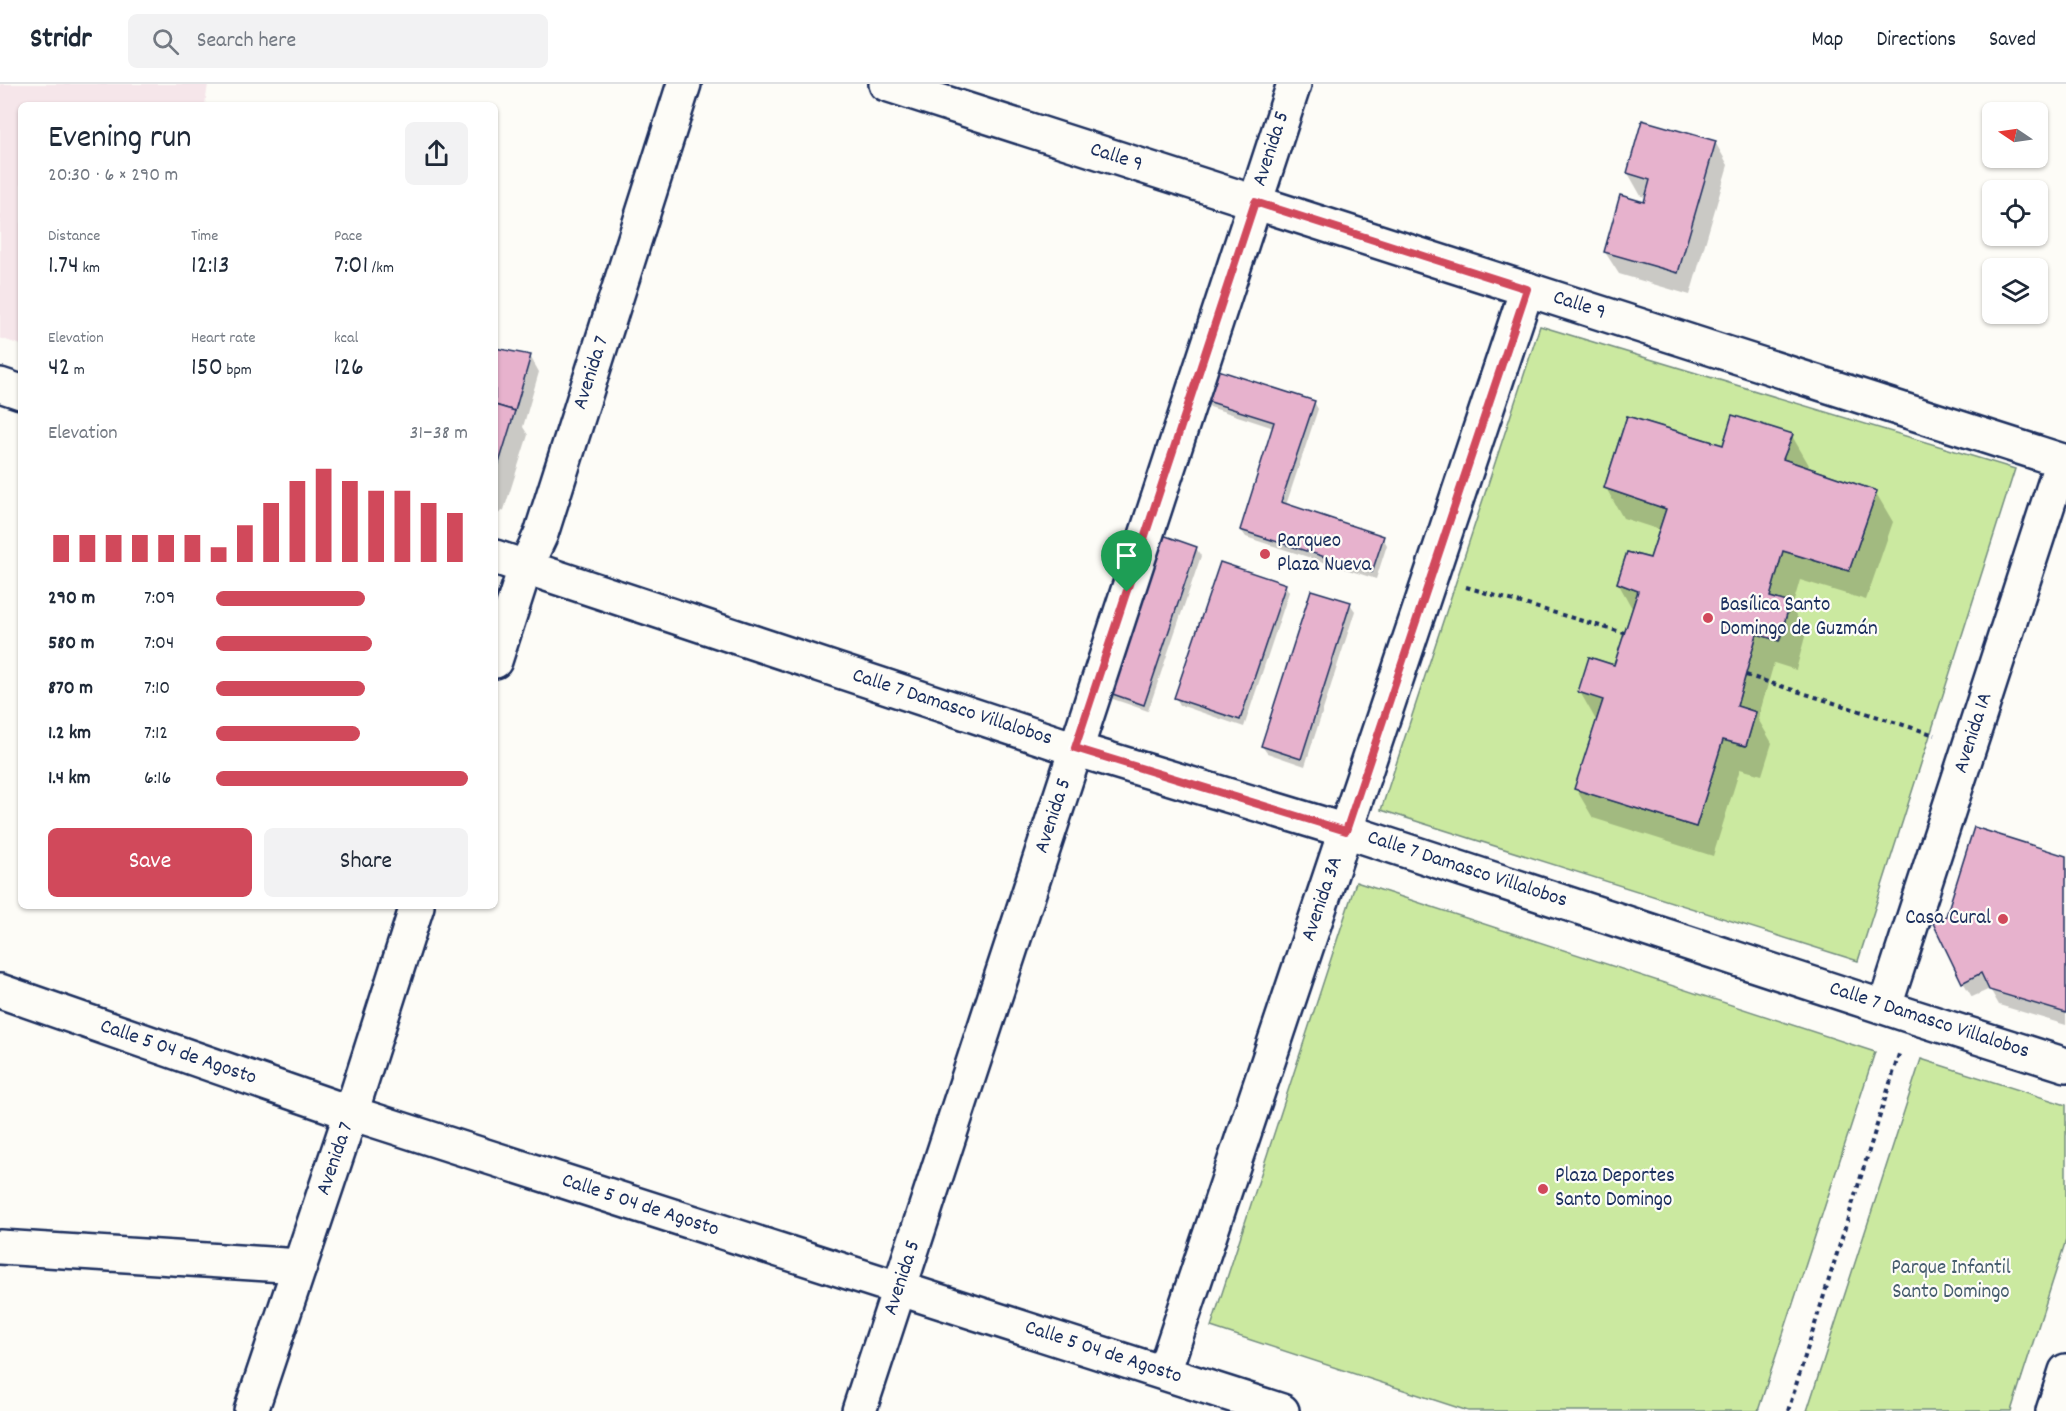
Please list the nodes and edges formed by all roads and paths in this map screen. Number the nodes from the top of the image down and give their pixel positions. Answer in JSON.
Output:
{"nodes":[{"id":1,"x":684,"y":84,"type":"edge"},
{"id":2,"x":886,"y":84,"type":"edge"},
{"id":3,"x":1294,"y":84,"type":"edge"},
{"id":4,"x":1255,"y":202,"type":"junction"},
{"id":5,"x":1527,"y":289,"type":"junction"},
{"id":6,"x":0,"y":385,"type":"edge"},
{"id":7,"x":18,"y":391,"type":"edge"},
{"id":8,"x":2064,"y":461,"type":"edge"},
{"id":9,"x":510,"y":562,"type":"edge"},
{"id":10,"x":1431,"y":577,"type":"junction"},
{"id":11,"x":1624,"y":633,"type":"dead end"},
{"id":12,"x":498,"y":641,"type":"edge"},
{"id":13,"x":1746,"y":675,"type":"dead end"},
{"id":14,"x":1970,"y":746,"type":"junction"},
{"id":15,"x":1075,"y":748,"type":"junction"},
{"id":16,"x":1346,"y":831,"type":"junction"},
{"id":17,"x":416,"y":909,"type":"edge"},
{"id":18,"x":0,"y":991,"type":"edge"},
{"id":19,"x":1898,"y":1011,"type":"junction"},
{"id":20,"x":2066,"y":1065,"type":"edge"},
{"id":21,"x":351,"y":1113,"type":"junction"},
{"id":22,"x":0,"y":1248,"type":"edge"},
{"id":23,"x":300,"y":1266,"type":"junction"},
{"id":24,"x":900,"y":1289,"type":"junction"},
{"id":25,"x":2066,"y":1371,"type":"edge"},
{"id":26,"x":1164,"y":1372,"type":"junction"},
{"id":27,"x":251,"y":1411,"type":"edge"},
{"id":28,"x":859,"y":1411,"type":"edge"},
{"id":29,"x":1282,"y":1411,"type":"edge"},
{"id":30,"x":1788,"y":1411,"type":"edge"},
{"id":31,"x":2053,"y":1411,"type":"edge"}],
"edges":[{"from":1,"to":9,"type":"street","name":"Avenida 7"},
{"from":2,"to":4,"type":"street","name":"Calle 9"},
{"from":3,"to":4,"type":"street","name":"Avenida 5"},
{"from":4,"to":5,"type":"street","name":"Calle 9"},
{"from":4,"to":15,"type":"street","name":"Avenida 5"},
{"from":5,"to":8,"type":"street","name":"Calle 9"},
{"from":5,"to":10,"type":"street","name":"Avenida 3A"},
{"from":6,"to":7,"type":"street"},
{"from":8,"to":14,"type":"street","name":"Avenida 1A"},
{"from":9,"to":12,"type":"street","name":"Avenida 7"},
{"from":9,"to":15,"type":"street","name":"Calle 7 Damasco Villalobos"},
{"from":10,"to":11,"type":"path"},
{"from":10,"to":16,"type":"street","name":"Avenida 3A"},
{"from":13,"to":14,"type":"path"},
{"from":14,"to":19,"type":"street","name":"Avenida 1A"},
{"from":15,"to":16,"type":"street","name":"Calle 7 Damasco Villalobos"},
{"from":15,"to":24,"type":"street","name":"Avenida 5"},
{"from":16,"to":19,"type":"street","name":"Calle 7 Damasco Villalobos"},
{"from":16,"to":26,"type":"street","name":"Avenida 3A"},
{"from":17,"to":21,"type":"street","name":"Avenida 7"},
{"from":18,"to":21,"type":"street","name":"Calle 5 04 de Agosto"},
{"from":19,"to":20,"type":"street","name":"Calle 7 Damasco Villalobos"},
{"from":19,"to":30,"type":"path"},
{"from":21,"to":23,"type":"street","name":"Avenida 7"},
{"from":21,"to":24,"type":"street","name":"Calle 5 04 de Agosto"},
{"from":22,"to":23,"type":"street"},
{"from":23,"to":27,"type":"street","name":"Avenida 7"},
{"from":24,"to":26,"type":"street","name":"Calle 5 04 de Agosto"},
{"from":24,"to":28,"type":"street","name":"Avenida 5"},
{"from":25,"to":31,"type":"street"},
{"from":26,"to":29,"type":"street","name":"Calle 5 04 de Agosto"}]}
